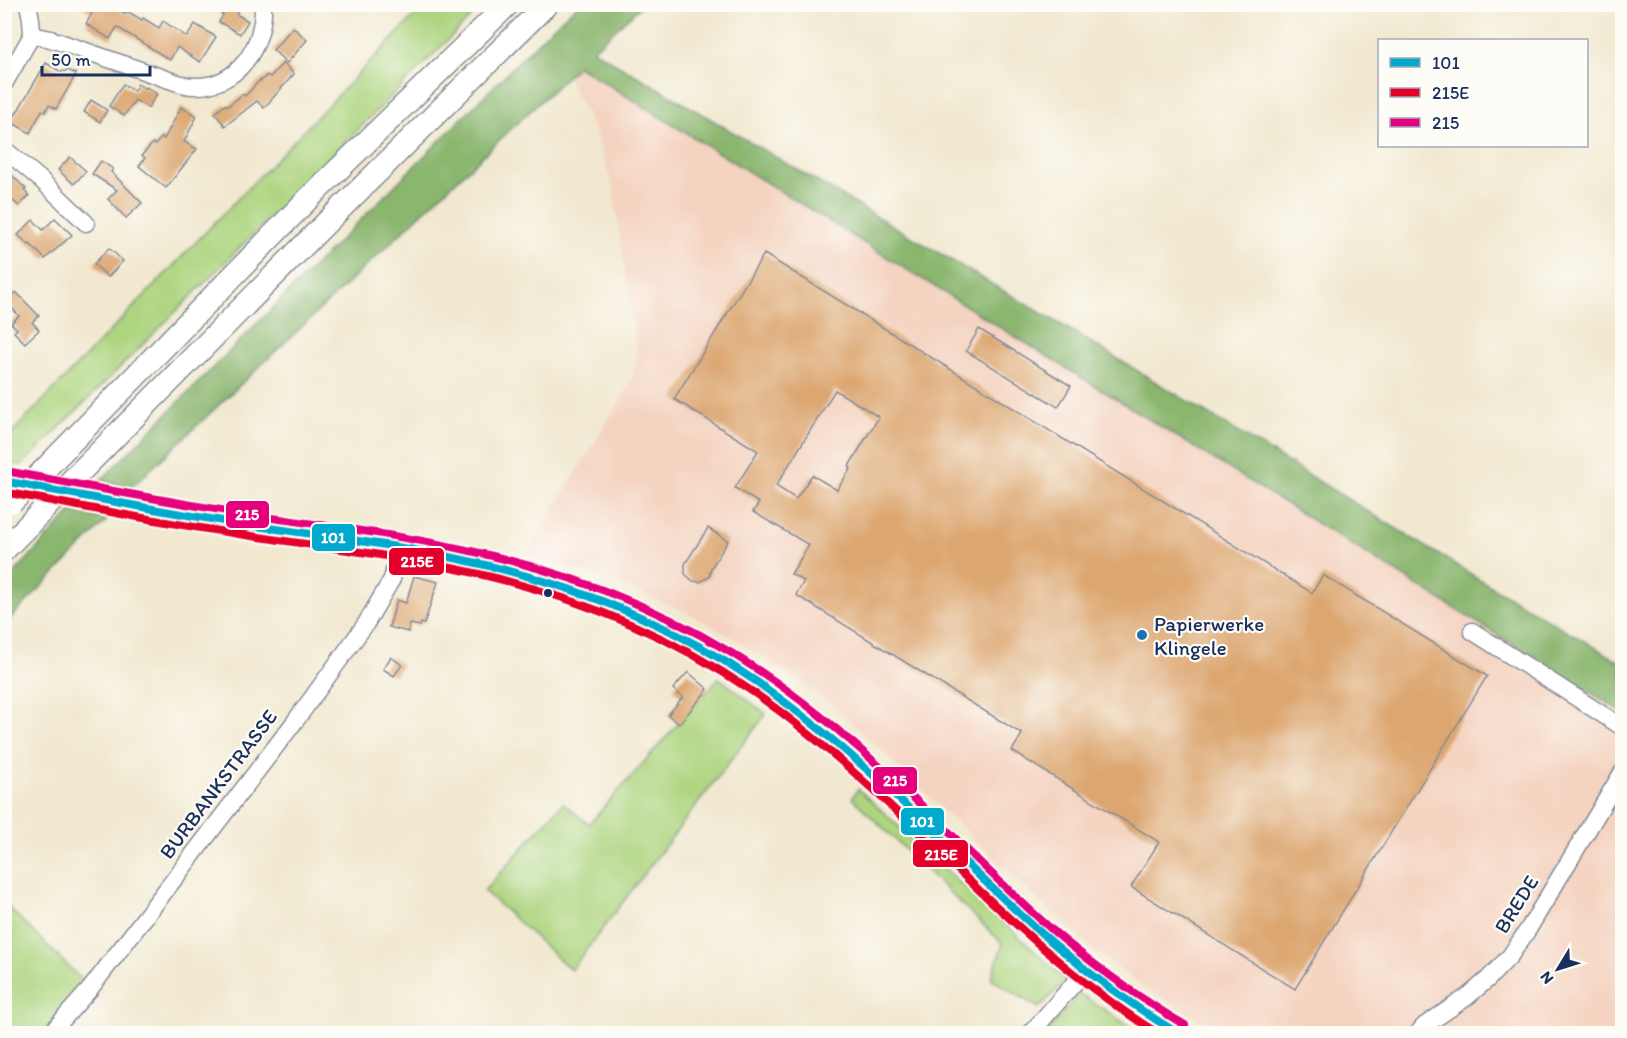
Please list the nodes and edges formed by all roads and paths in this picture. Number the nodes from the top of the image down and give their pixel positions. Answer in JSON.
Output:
{"nodes":[{"id":1,"x":28,"y":4,"type":"edge"},
{"id":2,"x":263,"y":4,"type":"edge"},
{"id":3,"x":508,"y":4,"type":"edge"},
{"id":4,"x":542,"y":9,"type":"edge"},
{"id":5,"x":32,"y":35,"type":"junction"},
{"id":6,"x":4,"y":84,"type":"edge"},
{"id":7,"x":4,"y":149,"type":"edge"},
{"id":8,"x":86,"y":223,"type":"dead end"},
{"id":9,"x":7,"y":498,"type":"edge"},
{"id":10,"x":400,"y":548,"type":"junction"},
{"id":11,"x":4,"y":550,"type":"edge"},
{"id":12,"x":1472,"y":631,"type":"dead end"},
{"id":13,"x":1623,"y":727,"type":"edge"},
{"id":14,"x":1623,"y":773,"type":"edge"},
{"id":15,"x":1085,"y":971,"type":"junction"},
{"id":16,"x":50,"y":1034,"type":"edge"},
{"id":17,"x":1030,"y":1034,"type":"edge"},
{"id":18,"x":1180,"y":1034,"type":"edge"},
{"id":19,"x":1417,"y":1034,"type":"edge"}],
"edges":[{"from":1,"to":5,"type":"street"},
{"from":2,"to":5,"type":"street"},
{"from":3,"to":9,"type":"highway","bridge":true},
{"from":4,"to":11,"type":"highway","bridge":true},
{"from":5,"to":6,"type":"street"},
{"from":7,"to":8,"type":"street"},
{"from":9,"to":10,"type":"main road"},
{"from":10,"to":15,"type":"main road"},
{"from":10,"to":16,"type":"street","name":"BURBANKSTRASSE"},
{"from":12,"to":13,"type":"street"},
{"from":14,"to":19,"type":"street","name":"BREDE"},
{"from":15,"to":17,"type":"street"},
{"from":15,"to":18,"type":"main road"}]}
